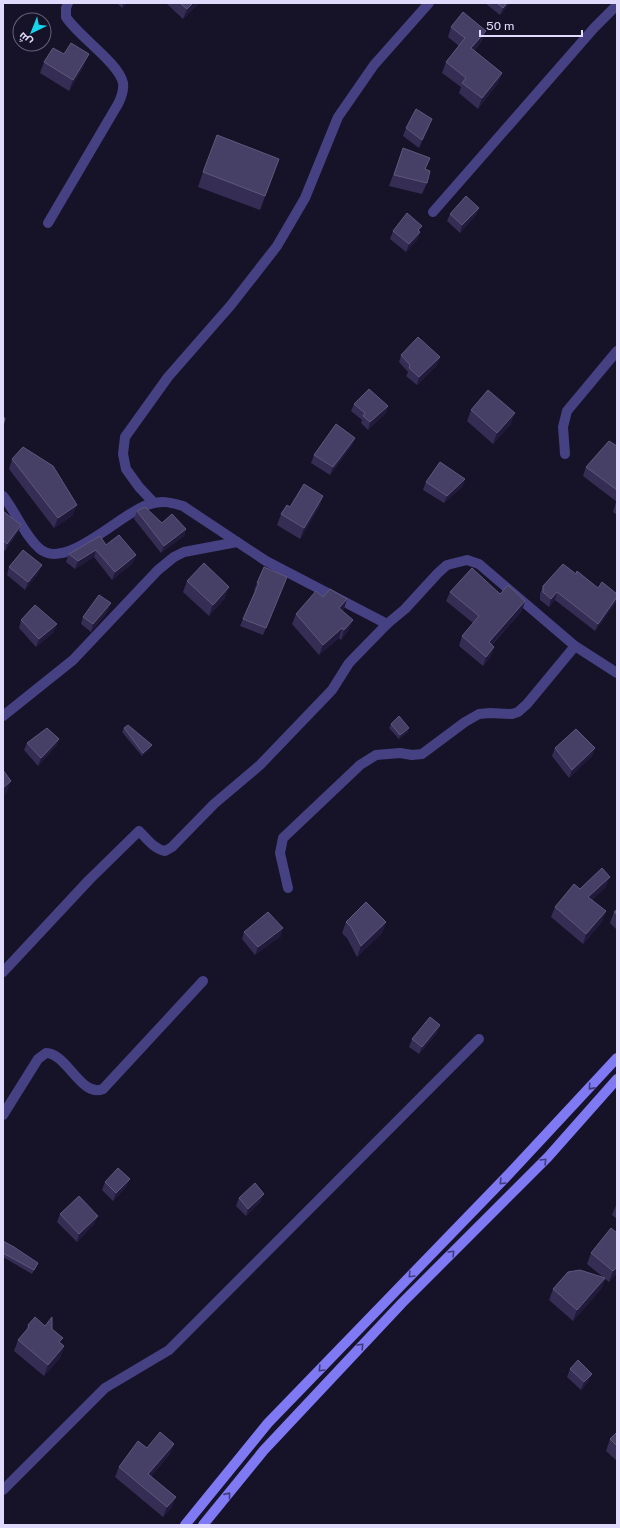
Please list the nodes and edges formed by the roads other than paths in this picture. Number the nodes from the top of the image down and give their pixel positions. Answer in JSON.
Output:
{"nodes":[{"id":1,"x":68,"y":3,"type":"edge"},
{"id":2,"x":428,"y":3,"type":"edge"},
{"id":3,"x":617,"y":5,"type":"edge"},
{"id":4,"x":433,"y":212,"type":"dead end"},
{"id":5,"x":48,"y":223,"type":"dead end"},
{"id":6,"x":617,"y":351,"type":"edge"},
{"id":7,"x":565,"y":454,"type":"dead end"},
{"id":8,"x":3,"y":496,"type":"edge"},
{"id":9,"x":154,"y":503,"type":"junction"},
{"id":10,"x":237,"y":542,"type":"junction"},
{"id":11,"x":387,"y":624,"type":"junction"},
{"id":12,"x":575,"y":646,"type":"junction"},
{"id":13,"x":617,"y":674,"type":"edge"},
{"id":14,"x":3,"y":716,"type":"edge"},
{"id":15,"x":288,"y":888,"type":"dead end"},
{"id":16,"x":3,"y":972,"type":"edge"},
{"id":17,"x":203,"y":981,"type":"dead end"},
{"id":18,"x":479,"y":1038,"type":"dead end"},
{"id":19,"x":617,"y":1058,"type":"edge"},
{"id":20,"x":617,"y":1079,"type":"edge"},
{"id":21,"x":3,"y":1115,"type":"edge"},
{"id":22,"x":3,"y":1490,"type":"edge"},
{"id":23,"x":185,"y":1525,"type":"edge"},
{"id":24,"x":203,"y":1525,"type":"edge"}],
"edges":[{"from":1,"to":5,"type":"street"},
{"from":2,"to":9,"type":"street"},
{"from":3,"to":4,"type":"street"},
{"from":6,"to":7,"type":"street"},
{"from":8,"to":9,"type":"street"},
{"from":9,"to":10,"type":"street"},
{"from":10,"to":11,"type":"street"},
{"from":10,"to":14,"type":"street"},
{"from":11,"to":12,"type":"street"},
{"from":11,"to":16,"type":"street"},
{"from":12,"to":13,"type":"street"},
{"from":12,"to":15,"type":"street"},
{"from":17,"to":21,"type":"street"},
{"from":18,"to":22,"type":"street"},
{"from":19,"to":23,"type":"main road","one_way":true},
{"from":24,"to":20,"type":"main road","one_way":true}]}
